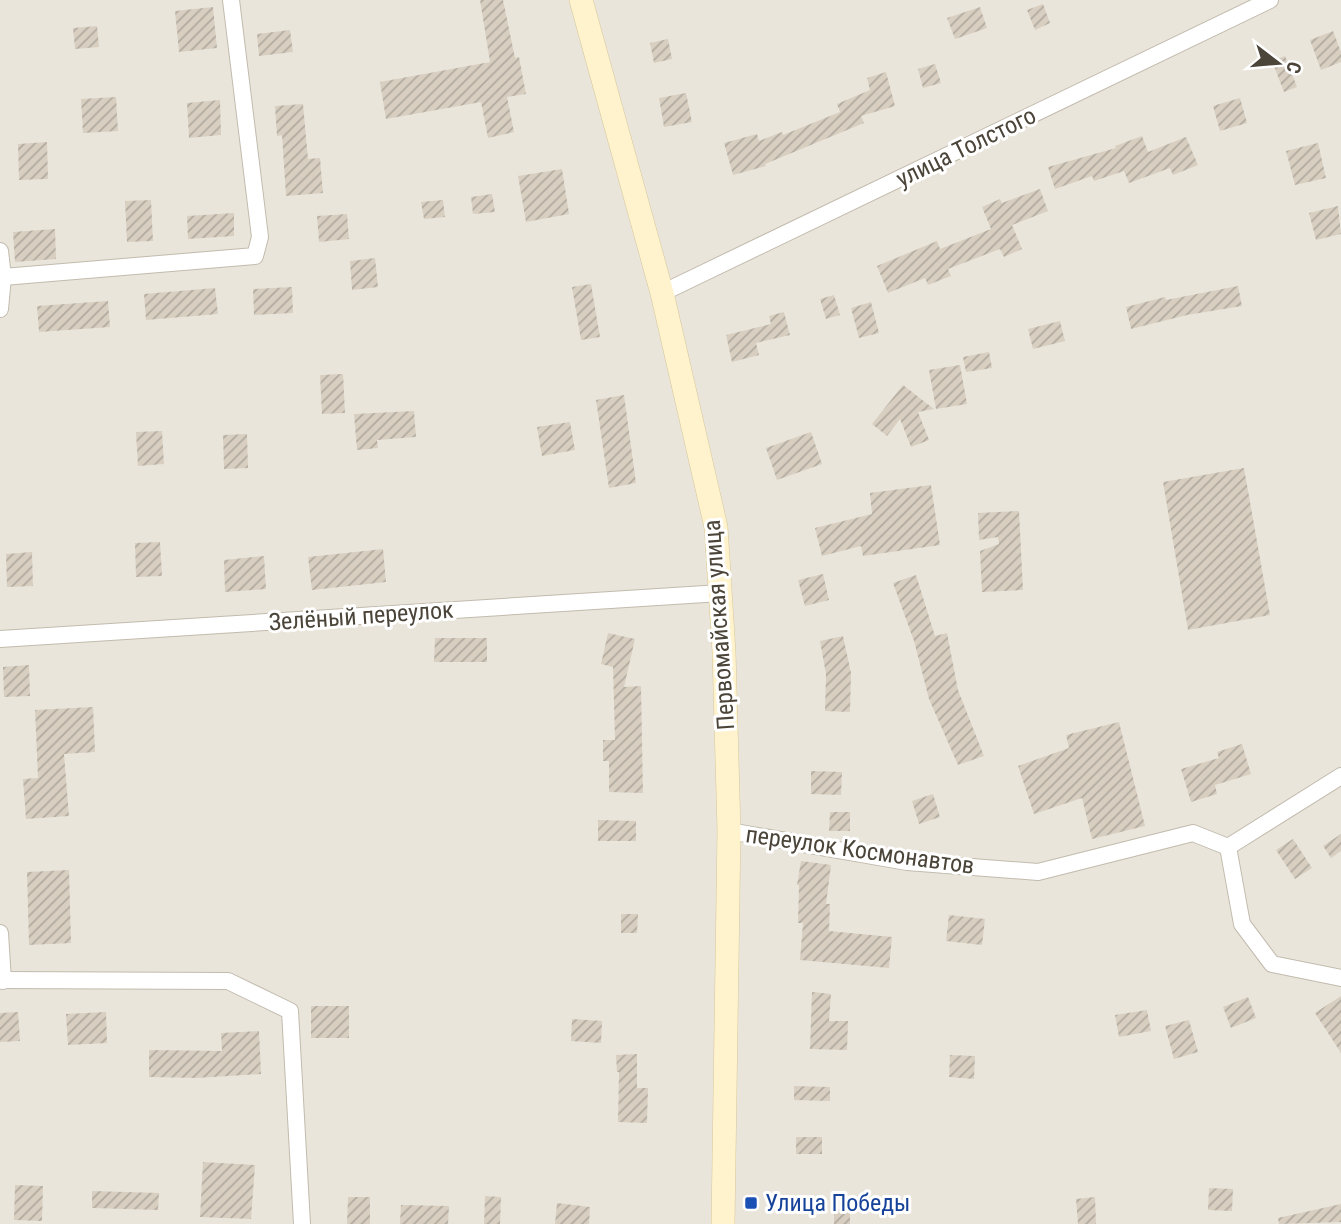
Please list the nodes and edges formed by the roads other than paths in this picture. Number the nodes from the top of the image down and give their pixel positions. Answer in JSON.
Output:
{"nodes":[{"id":1,"x":231,"y":0,"type":"edge"},
{"id":2,"x":581,"y":0,"type":"edge"},
{"id":3,"x":1270,"y":0,"type":"edge"},
{"id":4,"x":0,"y":251,"type":"edge"},
{"id":5,"x":3,"y":277,"type":"junction"},
{"id":6,"x":662,"y":293,"type":"junction"},
{"id":7,"x":0,"y":309,"type":"edge"},
{"id":8,"x":721,"y":593,"type":"junction"},
{"id":9,"x":0,"y":639,"type":"edge"},
{"id":10,"x":1341,"y":776,"type":"edge"},
{"id":11,"x":729,"y":831,"type":"junction"},
{"id":12,"x":1228,"y":847,"type":"junction"},
{"id":13,"x":0,"y":933,"type":"edge"},
{"id":14,"x":1341,"y":978,"type":"edge"},
{"id":15,"x":2,"y":980,"type":"edge"},
{"id":16,"x":302,"y":1224,"type":"edge"},
{"id":17,"x":723,"y":1224,"type":"edge"}],
"edges":[{"from":1,"to":5,"type":"street"},
{"from":2,"to":6,"type":"main road","name":"Первомайская улица"},
{"from":3,"to":6,"type":"street","name":"улица Толстого"},
{"from":4,"to":5,"type":"street"},
{"from":5,"to":7,"type":"street"},
{"from":6,"to":8,"type":"main road","name":"Первомайская улица"},
{"from":8,"to":9,"type":"street","name":"Зелёный переулок"},
{"from":8,"to":11,"type":"main road","name":"Первомайская улица"},
{"from":10,"to":12,"type":"street"},
{"from":11,"to":12,"type":"street","name":"переулок Космонавтов"},
{"from":11,"to":17,"type":"main road","name":"Первомайская улица"},
{"from":12,"to":14,"type":"street"},
{"from":13,"to":15,"type":"street"},
{"from":15,"to":16,"type":"street"}]}
